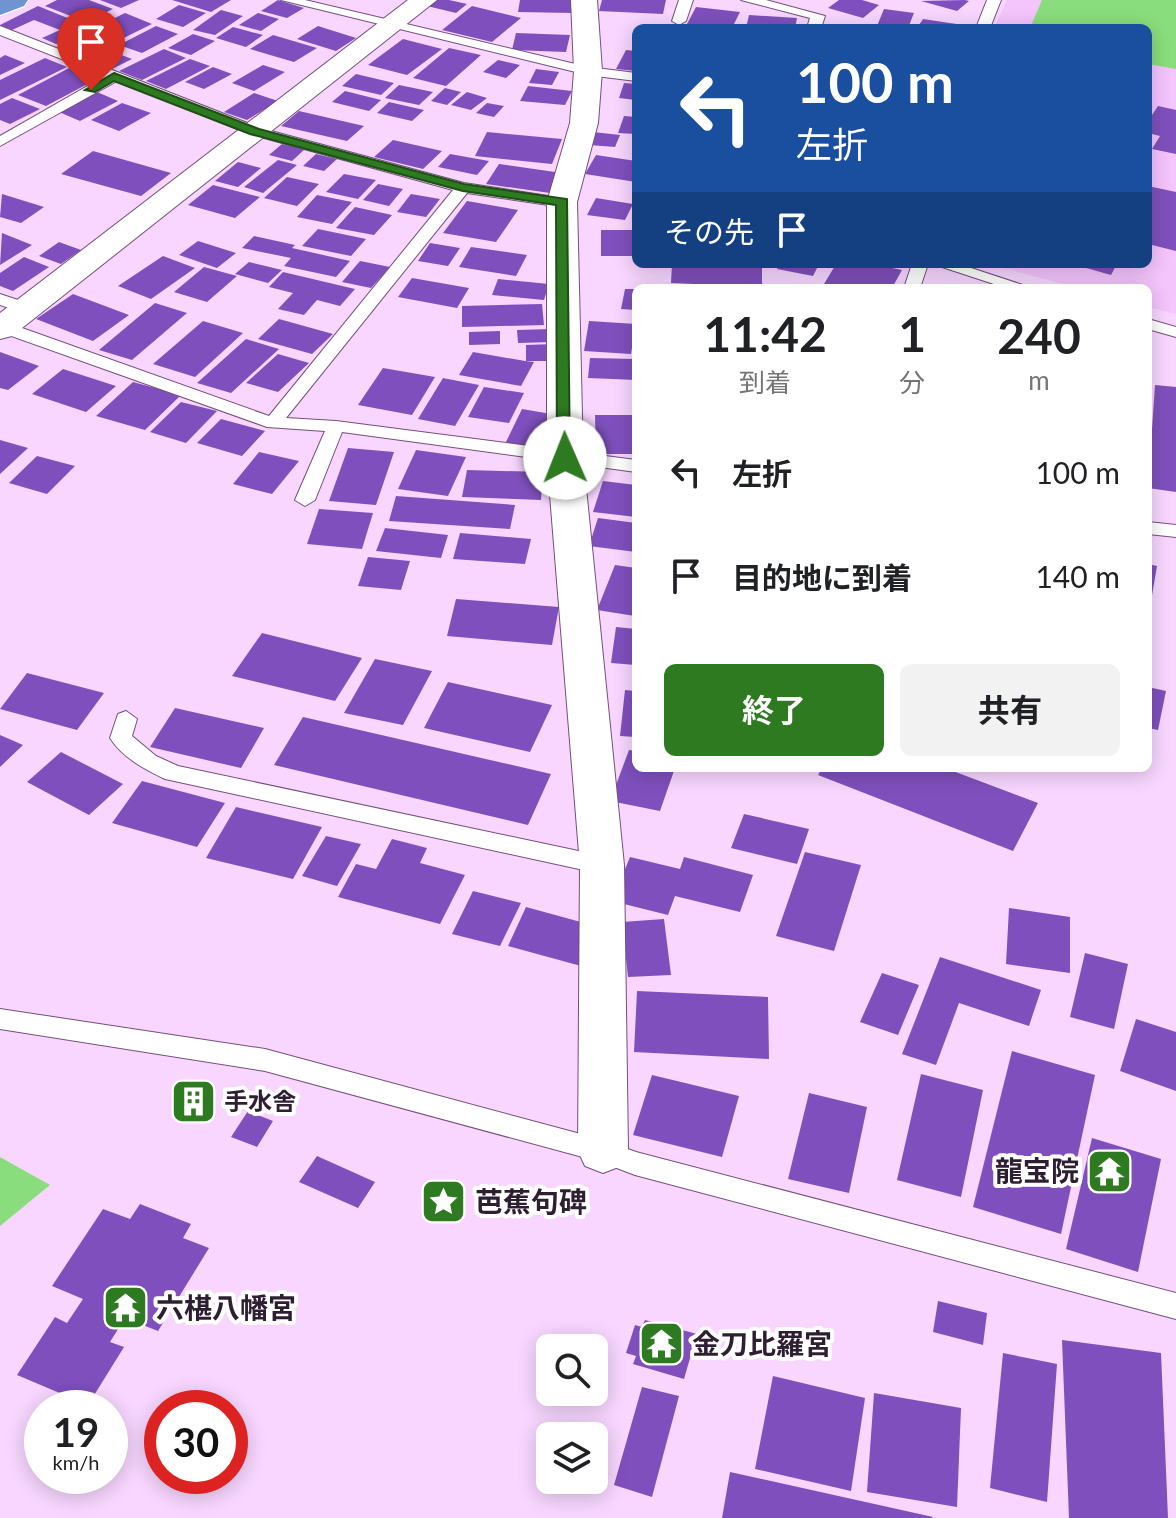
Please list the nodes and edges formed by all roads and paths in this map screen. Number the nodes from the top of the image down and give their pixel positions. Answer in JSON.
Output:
{"nodes":[{"id":1,"x":15,"y":0,"type":"edge"},
{"id":2,"x":288,"y":0,"type":"edge"},
{"id":3,"x":424,"y":0,"type":"edge"},
{"id":4,"x":584,"y":0,"type":"edge"},
{"id":5,"x":686,"y":0,"type":"edge"},
{"id":6,"x":748,"y":0,"type":"edge"},
{"id":7,"x":994,"y":0,"type":"edge"},
{"id":8,"x":0,"y":7,"type":"edge"},
{"id":9,"x":679,"y":21,"type":"dead end"},
{"id":10,"x":815,"y":24,"type":"edge"},
{"id":11,"x":985,"y":24,"type":"edge"},
{"id":12,"x":392,"y":25,"type":"junction"},
{"id":13,"x":0,"y":30,"type":"edge"},
{"id":14,"x":588,"y":71,"type":"junction"},
{"id":15,"x":632,"y":76,"type":"edge"},
{"id":16,"x":114,"y":77,"type":"junction"},
{"id":17,"x":255,"y":131,"type":"junction"},
{"id":18,"x":0,"y":142,"type":"edge"},
{"id":19,"x":463,"y":188,"type":"junction"},
{"id":20,"x":562,"y":202,"type":"junction"},
{"id":21,"x":955,"y":268,"type":"edge"},
{"id":22,"x":1010,"y":284,"type":"edge"},
{"id":23,"x":7,"y":316,"type":"edge"},
{"id":24,"x":1152,"y":325,"type":"edge"},
{"id":25,"x":1176,"y":332,"type":"edge"},
{"id":26,"x":273,"y":423,"type":"junction"},
{"id":27,"x":336,"y":426,"type":"junction"},
{"id":28,"x":565,"y":458,"type":"junction"},
{"id":29,"x":632,"y":466,"type":"edge"},
{"id":30,"x":305,"y":500,"type":"dead end"},
{"id":31,"x":1152,"y":528,"type":"edge"},
{"id":32,"x":1176,"y":531,"type":"edge"},
{"id":33,"x":126,"y":719,"type":"dead end"},
{"id":34,"x":602,"y":865,"type":"junction"},
{"id":35,"x":0,"y":1019,"type":"edge"},
{"id":36,"x":603,"y":1151,"type":"junction"},
{"id":37,"x":1176,"y":1306,"type":"edge"}],
"edges":[{"from":1,"to":8,"type":"highway"},
{"from":2,"to":12,"type":"lane"},
{"from":3,"to":12,"type":"street"},
{"from":4,"to":14,"type":"street"},
{"from":5,"to":9,"type":"lane"},
{"from":6,"to":10,"type":"lane"},
{"from":7,"to":11,"type":"lane"},
{"from":12,"to":14,"type":"lane"},
{"from":12,"to":17,"type":"street"},
{"from":13,"to":16,"type":"lane"},
{"from":14,"to":15,"type":"lane"},
{"from":14,"to":20,"type":"street"},
{"from":16,"to":17,"type":"lane"},
{"from":16,"to":18,"type":"lane"},
{"from":17,"to":19,"type":"lane"},
{"from":17,"to":23,"type":"street"},
{"from":19,"to":20,"type":"lane"},
{"from":19,"to":26,"type":"lane"},
{"from":20,"to":28,"type":"street"},
{"from":21,"to":22,"type":"lane"},
{"from":23,"to":26,"type":"lane"},
{"from":24,"to":25,"type":"lane"},
{"from":26,"to":27,"type":"lane"},
{"from":27,"to":28,"type":"lane"},
{"from":27,"to":30,"type":"lane"},
{"from":28,"to":29,"type":"lane"},
{"from":28,"to":34,"type":"street"},
{"from":31,"to":32,"type":"lane"},
{"from":33,"to":34,"type":"lane"},
{"from":34,"to":36,"type":"street"},
{"from":35,"to":36,"type":"lane"},
{"from":36,"to":37,"type":"lane"}]}
